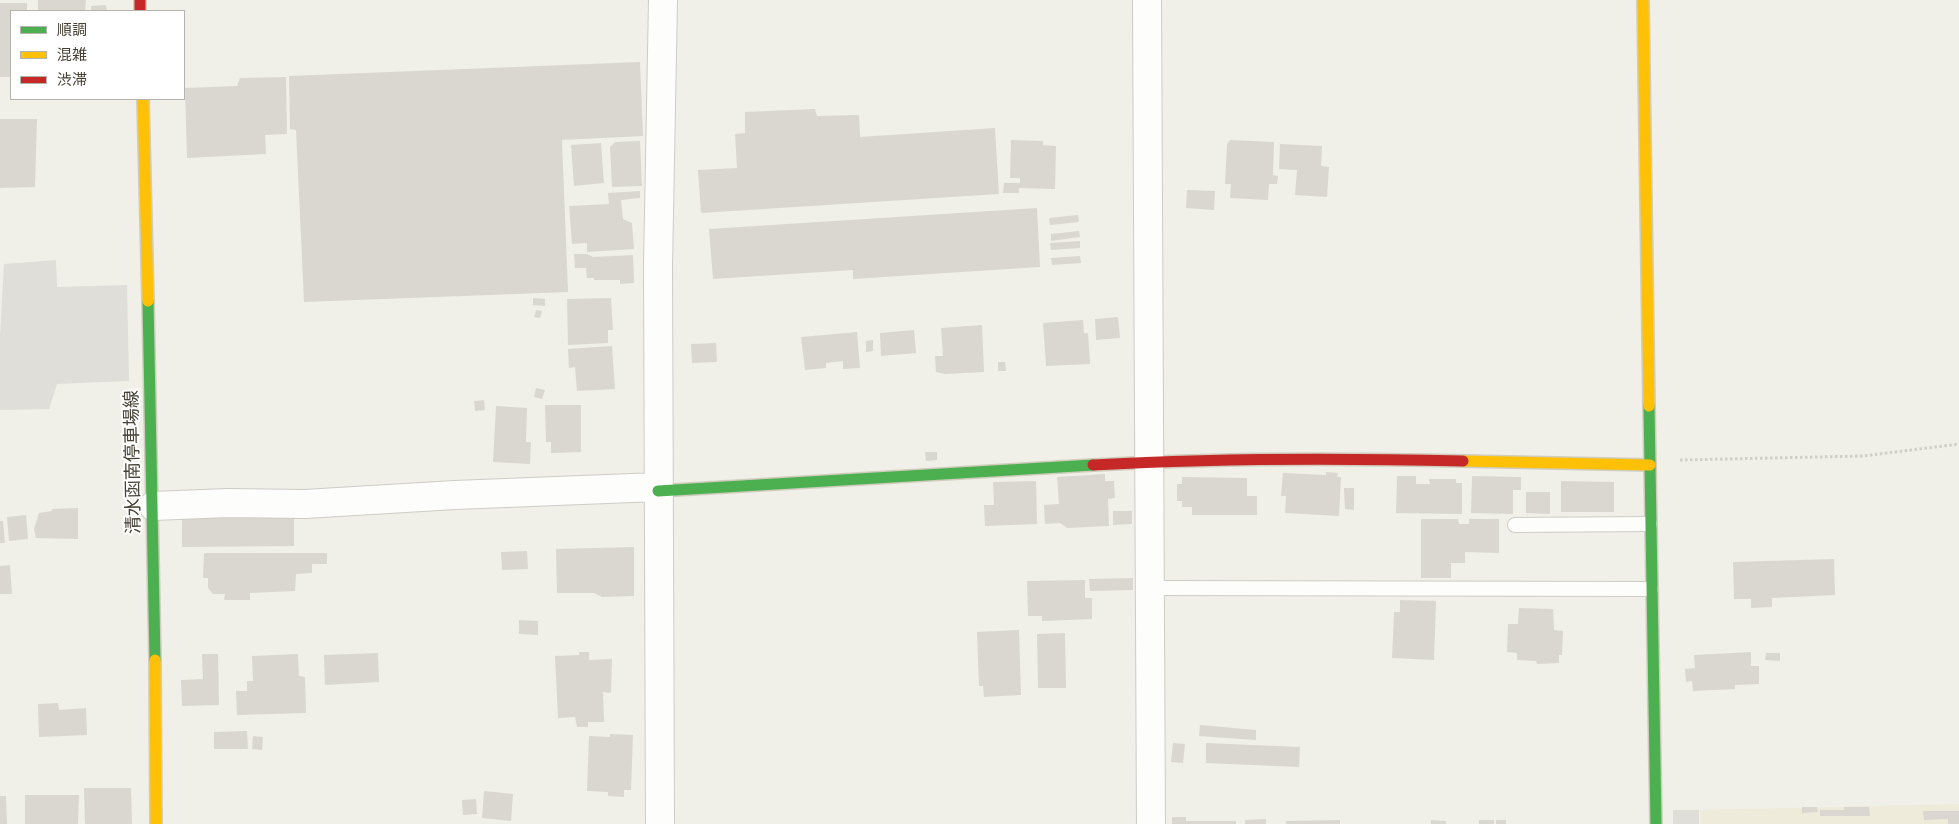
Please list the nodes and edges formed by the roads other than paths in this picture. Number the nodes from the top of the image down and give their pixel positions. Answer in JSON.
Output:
{"nodes":[{"id":1,"x":663,"y":0,"type":"edge"},
{"id":2,"x":1147,"y":0,"type":"edge"},
{"id":3,"x":1643,"y":0,"type":"edge"},
{"id":4,"x":143,"y":100,"type":"edge"},
{"id":5,"x":1150,"y":462,"type":"junction"},
{"id":6,"x":1650,"y":462,"type":"junction"},
{"id":7,"x":658,"y":489,"type":"junction"},
{"id":8,"x":153,"y":506,"type":"junction"},
{"id":9,"x":1515,"y":524,"type":"dead end"},
{"id":10,"x":1650,"y":524,"type":"junction"},
{"id":11,"x":1149,"y":588,"type":"junction"},
{"id":12,"x":1652,"y":589,"type":"junction"},
{"id":13,"x":156,"y":824,"type":"edge"},
{"id":14,"x":660,"y":824,"type":"edge"},
{"id":15,"x":1151,"y":824,"type":"edge"},
{"id":16,"x":1656,"y":824,"type":"edge"}],
"edges":[{"from":1,"to":7,"type":"street"},
{"from":2,"to":5,"type":"street"},
{"from":3,"to":6,"type":"street"},
{"from":4,"to":8,"type":"street","name":"清水函南停車場線"},
{"from":5,"to":6,"type":"street"},
{"from":5,"to":7,"type":"street"},
{"from":5,"to":11,"type":"street"},
{"from":6,"to":10,"type":"street"},
{"from":7,"to":8,"type":"street"},
{"from":7,"to":14,"type":"street"},
{"from":8,"to":13,"type":"street","name":"清水函南停車場線"},
{"from":9,"to":10,"type":"lane"},
{"from":10,"to":12,"type":"street"},
{"from":11,"to":12,"type":"lane"},
{"from":11,"to":15,"type":"street"},
{"from":12,"to":16,"type":"street"}]}
